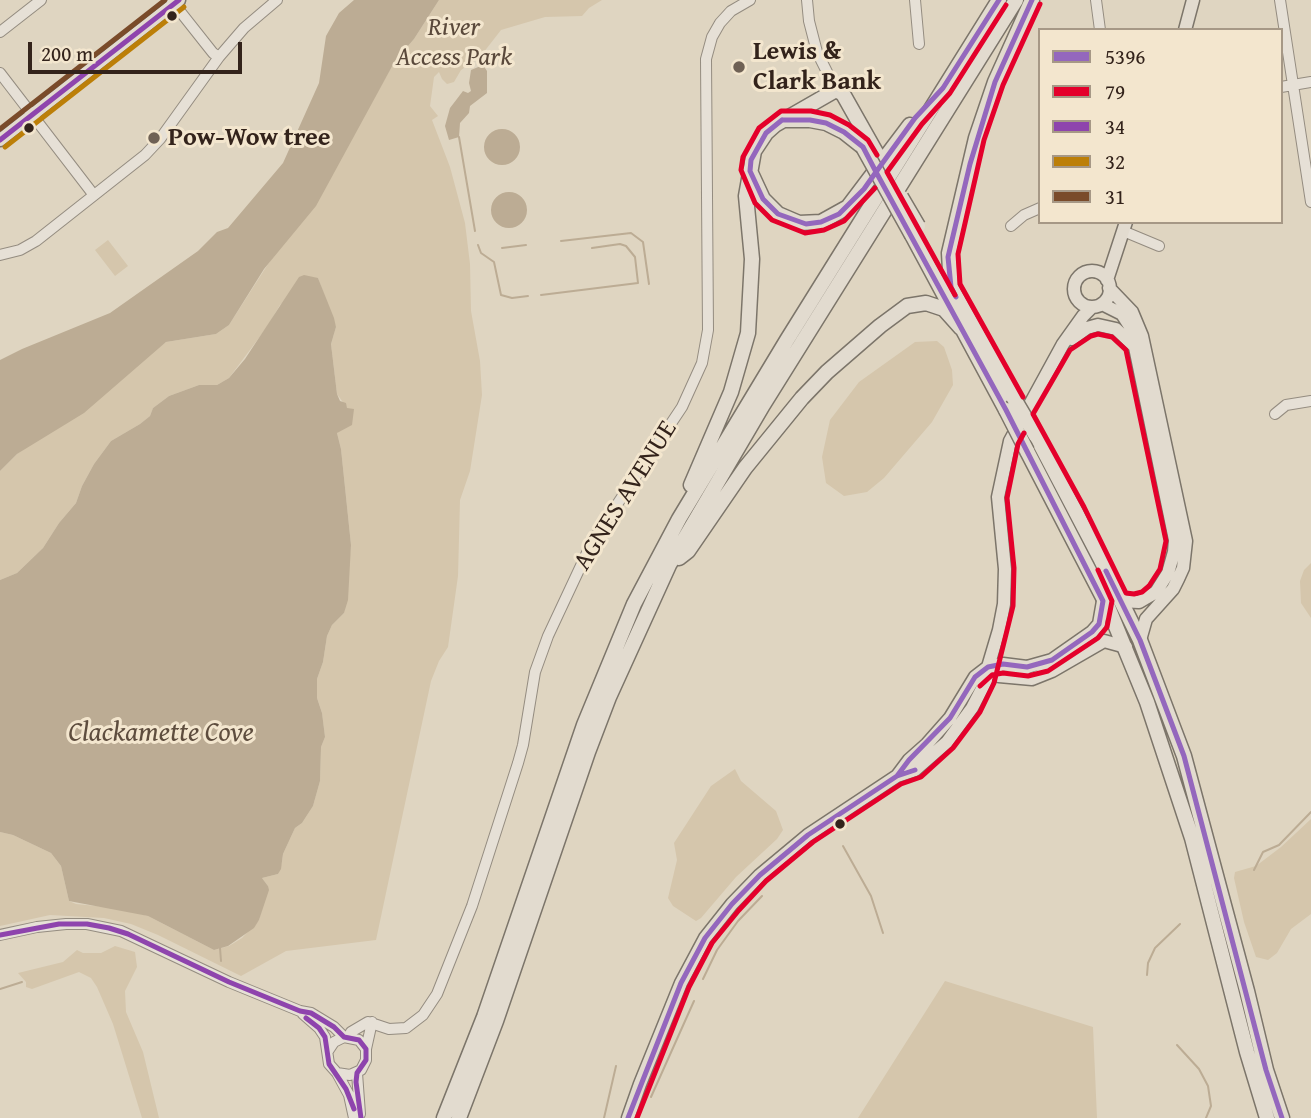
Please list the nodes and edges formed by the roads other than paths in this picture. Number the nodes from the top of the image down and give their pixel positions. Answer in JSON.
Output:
{"nodes":[{"id":1,"x":41,"y":0,"type":"edge"},
{"id":2,"x":277,"y":0,"type":"edge"},
{"id":3,"x":750,"y":0,"type":"edge"},
{"id":4,"x":807,"y":0,"type":"edge"},
{"id":5,"x":915,"y":0,"type":"edge"},
{"id":6,"x":999,"y":0,"type":"edge"},
{"id":7,"x":1016,"y":0,"type":"edge"},
{"id":8,"x":1032,"y":0,"type":"edge"},
{"id":9,"x":1096,"y":0,"type":"edge"},
{"id":10,"x":1193,"y":0,"type":"edge"},
{"id":11,"x":1280,"y":0,"type":"edge"},
{"id":12,"x":175,"y":1,"type":"edge"},
{"id":13,"x":1100,"y":28,"type":"edge"},
{"id":14,"x":1186,"y":28,"type":"edge"},
{"id":15,"x":0,"y":32,"type":"edge"},
{"id":16,"x":919,"y":44,"type":"dead end"},
{"id":17,"x":219,"y":57,"type":"junction"},
{"id":18,"x":0,"y":73,"type":"edge"},
{"id":19,"x":1311,"y":82,"type":"edge"},
{"id":20,"x":1293,"y":85,"type":"junction"},
{"id":21,"x":1283,"y":87,"type":"edge"},
{"id":22,"x":943,"y":88,"type":"junction"},
{"id":23,"x":836,"y":90,"type":"junction"},
{"id":24,"x":33,"y":114,"type":"junction"},
{"id":25,"x":782,"y":120,"type":"junction"},
{"id":26,"x":0,"y":140,"type":"edge"},
{"id":27,"x":865,"y":143,"type":"junction"},
{"id":28,"x":750,"y":171,"type":"junction"},
{"id":29,"x":93,"y":194,"type":"junction"},
{"id":30,"x":1311,"y":202,"type":"edge"},
{"id":31,"x":1038,"y":209,"type":"edge"},
{"id":32,"x":1011,"y":226,"type":"dead end"},
{"id":33,"x":1124,"y":227,"type":"edge"},
{"id":34,"x":915,"y":231,"type":"junction"},
{"id":35,"x":1159,"y":246,"type":"dead end"},
{"id":36,"x":0,"y":254,"type":"edge"},
{"id":37,"x":1091,"y":272,"type":"junction"},
{"id":38,"x":1108,"y":284,"type":"junction"},
{"id":39,"x":951,"y":287,"type":"junction"},
{"id":40,"x":1078,"y":301,"type":"junction"},
{"id":41,"x":1097,"y":306,"type":"junction"},
{"id":42,"x":967,"y":330,"type":"junction"},
{"id":43,"x":1063,"y":345,"type":"junction"},
{"id":44,"x":1134,"y":346,"type":"junction"},
{"id":45,"x":1008,"y":400,"type":"junction"},
{"id":46,"x":1311,"y":401,"type":"edge"},
{"id":47,"x":1275,"y":414,"type":"dead end"},
{"id":48,"x":664,"y":548,"type":"junction"},
{"id":49,"x":669,"y":565,"type":"junction"},
{"id":50,"x":1103,"y":601,"type":"junction"},
{"id":51,"x":1120,"y":601,"type":"junction"},
{"id":52,"x":1140,"y":640,"type":"junction"},
{"id":53,"x":1126,"y":647,"type":"junction"},
{"id":54,"x":988,"y":667,"type":"junction"},
{"id":55,"x":0,"y":935,"type":"edge"},
{"id":56,"x":300,"y":1011,"type":"junction"},
{"id":57,"x":372,"y":1022,"type":"junction"},
{"id":58,"x":347,"y":1036,"type":"junction"},
{"id":59,"x":366,"y":1049,"type":"junction"},
{"id":60,"x":328,"y":1053,"type":"junction"},
{"id":61,"x":337,"y":1073,"type":"junction"},
{"id":62,"x":357,"y":1073,"type":"junction"},
{"id":63,"x":354,"y":1118,"type":"edge"},
{"id":64,"x":360,"y":1118,"type":"edge"},
{"id":65,"x":444,"y":1118,"type":"edge"},
{"id":66,"x":459,"y":1118,"type":"edge"},
{"id":67,"x":628,"y":1118,"type":"edge"},
{"id":68,"x":1267,"y":1118,"type":"edge"},
{"id":69,"x":1282,"y":1118,"type":"edge"}],
"edges":[{"from":1,"to":15,"type":"street"},
{"from":2,"to":17,"type":"street"},
{"from":3,"to":57,"type":"street","name":"AGNES AVENUE"},
{"from":4,"to":23,"type":"street"},
{"from":5,"to":16,"type":"street"},
{"from":6,"to":22,"type":"highway"},
{"from":7,"to":49,"type":"highway"},
{"from":8,"to":39,"type":"highway"},
{"from":9,"to":13,"type":"street"},
{"from":10,"to":14,"type":"main road"},
{"from":11,"to":20,"type":"street"},
{"from":12,"to":17,"type":"street"},
{"from":12,"to":24,"type":"main road"},
{"from":17,"to":29,"type":"street"},
{"from":18,"to":24,"type":"street"},
{"from":19,"to":20,"type":"street"},
{"from":20,"to":21,"type":"street"},
{"from":20,"to":30,"type":"street"},
{"from":22,"to":28,"type":"highway"},
{"from":22,"to":48,"type":"highway"},
{"from":23,"to":25,"type":"highway"},
{"from":23,"to":27,"type":"highway"},
{"from":24,"to":26,"type":"main road"},
{"from":24,"to":29,"type":"street"},
{"from":25,"to":27,"type":"highway"},
{"from":25,"to":28,"type":"highway"},
{"from":27,"to":34,"type":"highway","bridge":true},
{"from":28,"to":48,"type":"highway"},
{"from":29,"to":36,"type":"street"},
{"from":31,"to":32,"type":"street"},
{"from":33,"to":35,"type":"street"},
{"from":33,"to":37,"type":"main road"},
{"from":33,"to":38,"type":"main road"},
{"from":34,"to":39,"type":"highway"},
{"from":34,"to":42,"type":"highway"},
{"from":37,"to":38,"type":"main road"},
{"from":37,"to":40,"type":"main road"},
{"from":38,"to":41,"type":"main road"},
{"from":38,"to":52,"type":"main road"},
{"from":39,"to":42,"type":"highway"},
{"from":40,"to":41,"type":"main road"},
{"from":40,"to":43,"type":"main road"},
{"from":41,"to":43,"type":"main road"},
{"from":41,"to":44,"type":"main road"},
{"from":42,"to":45,"type":"highway"},
{"from":42,"to":49,"type":"highway"},
{"from":43,"to":44,"type":"main road"},
{"from":43,"to":54,"type":"main road"},
{"from":44,"to":51,"type":"main road"},
{"from":45,"to":50,"type":"highway","bridge":true},
{"from":45,"to":51,"type":"highway","bridge":true},
{"from":46,"to":47,"type":"street"},
{"from":48,"to":65,"type":"highway"},
{"from":49,"to":66,"type":"highway"},
{"from":50,"to":53,"type":"highway"},
{"from":50,"to":54,"type":"main road"},
{"from":51,"to":52,"type":"highway"},
{"from":52,"to":69,"type":"highway"},
{"from":53,"to":54,"type":"main road"},
{"from":53,"to":68,"type":"highway"},
{"from":54,"to":67,"type":"main road"},
{"from":55,"to":56,"type":"street"},
{"from":56,"to":58,"type":"street"},
{"from":56,"to":60,"type":"street"},
{"from":57,"to":58,"type":"street"},
{"from":57,"to":59,"type":"street"},
{"from":58,"to":59,"type":"street"},
{"from":58,"to":60,"type":"street"},
{"from":59,"to":62,"type":"street"},
{"from":60,"to":61,"type":"street"},
{"from":61,"to":62,"type":"street"},
{"from":61,"to":63,"type":"street"},
{"from":62,"to":64,"type":"street"}]}
